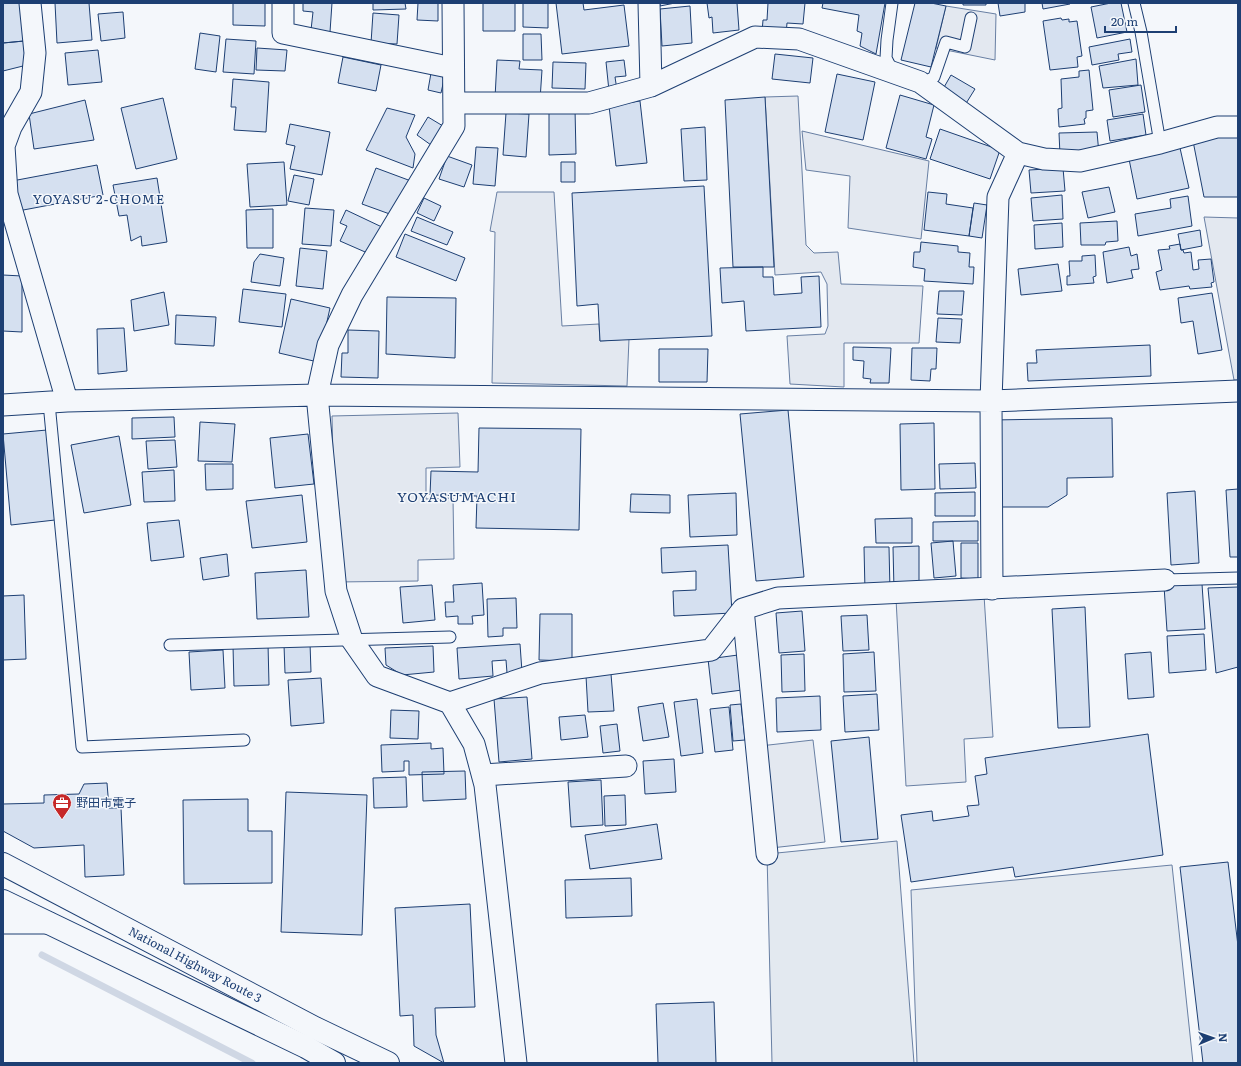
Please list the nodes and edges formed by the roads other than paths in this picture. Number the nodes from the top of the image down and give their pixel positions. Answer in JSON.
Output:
{"nodes":[{"id":1,"x":30,"y":3,"type":"edge"},
{"id":2,"x":283,"y":3,"type":"edge"},
{"id":3,"x":453,"y":3,"type":"edge"},
{"id":4,"x":649,"y":3,"type":"edge"},
{"id":5,"x":892,"y":3,"type":"edge"},
{"id":6,"x":1134,"y":3,"type":"edge"},
{"id":7,"x":971,"y":18,"type":"dead end"},
{"id":8,"x":453,"y":68,"type":"junction"},
{"id":9,"x":894,"y":72,"type":"junction"},
{"id":10,"x":923,"y":84,"type":"junction"},
{"id":11,"x":651,"y":86,"type":"junction"},
{"id":12,"x":454,"y":103,"type":"junction"},
{"id":13,"x":1238,"y":127,"type":"edge"},
{"id":14,"x":1160,"y":143,"type":"junction"},
{"id":15,"x":1018,"y":153,"type":"junction"},
{"id":16,"x":1238,"y":391,"type":"edge"},
{"id":17,"x":317,"y":394,"type":"junction"},
{"id":18,"x":992,"y":401,"type":"junction"},
{"id":19,"x":58,"y":402,"type":"junction"},
{"id":20,"x":3,"y":405,"type":"edge"},
{"id":21,"x":1238,"y":578,"type":"edge"},
{"id":22,"x":1165,"y":580,"type":"joint"},
{"id":23,"x":992,"y":589,"type":"junction"},
{"id":24,"x":743,"y":610,"type":"junction"},
{"id":25,"x":450,"y":637,"type":"dead end"},
{"id":26,"x":352,"y":640,"type":"junction"},
{"id":27,"x":170,"y":645,"type":"dead end"},
{"id":28,"x":450,"y":703,"type":"junction"},
{"id":29,"x":244,"y":740,"type":"dead end"},
{"id":30,"x":626,"y":766,"type":"dead end"},
{"id":31,"x":483,"y":776,"type":"junction"},
{"id":32,"x":766,"y":854,"type":"dead end"},
{"id":33,"x":3,"y":864,"type":"edge"},
{"id":34,"x":3,"y":901,"type":"edge"},
{"id":35,"x":3,"y":923,"type":"edge"},
{"id":36,"x":49,"y":923,"type":"junction"},
{"id":37,"x":334,"y":1063,"type":"edge"},
{"id":38,"x":388,"y":1063,"type":"edge"},
{"id":39,"x":516,"y":1063,"type":"edge"}],
"edges":[{"from":1,"to":19,"type":"street"},
{"from":2,"to":8,"type":"street"},
{"from":3,"to":8,"type":"street"},
{"from":4,"to":11,"type":"street"},
{"from":5,"to":9,"type":"lane"},
{"from":6,"to":14,"type":"lane"},
{"from":7,"to":10,"type":"lane"},
{"from":8,"to":12,"type":"street"},
{"from":9,"to":10,"type":"street"},
{"from":9,"to":11,"type":"street"},
{"from":10,"to":15,"type":"street"},
{"from":11,"to":12,"type":"street"},
{"from":12,"to":17,"type":"street"},
{"from":13,"to":14,"type":"street"},
{"from":14,"to":15,"type":"street"},
{"from":15,"to":18,"type":"street"},
{"from":16,"to":18,"type":"street"},
{"from":17,"to":18,"type":"street"},
{"from":17,"to":19,"type":"street"},
{"from":17,"to":26,"type":"street"},
{"from":18,"to":23,"type":"street"},
{"from":19,"to":20,"type":"street"},
{"from":19,"to":29,"type":"lane"},
{"from":21,"to":22,"type":"lane"},
{"from":22,"to":23,"type":"street"},
{"from":23,"to":24,"type":"street"},
{"from":24,"to":28,"type":"street"},
{"from":24,"to":32,"type":"street"},
{"from":25,"to":26,"type":"lane"},
{"from":26,"to":27,"type":"lane"},
{"from":26,"to":28,"type":"street"},
{"from":28,"to":31,"type":"street"},
{"from":30,"to":31,"type":"street"},
{"from":31,"to":39,"type":"street"},
{"from":33,"to":38,"type":"highway","name":"National Highway Route 3"},
{"from":34,"to":36,"type":"highway","name":"National Highway Route 3"},
{"from":35,"to":36,"type":"street"},
{"from":36,"to":37,"type":"highway","name":"National Highway Route 3"}]}
